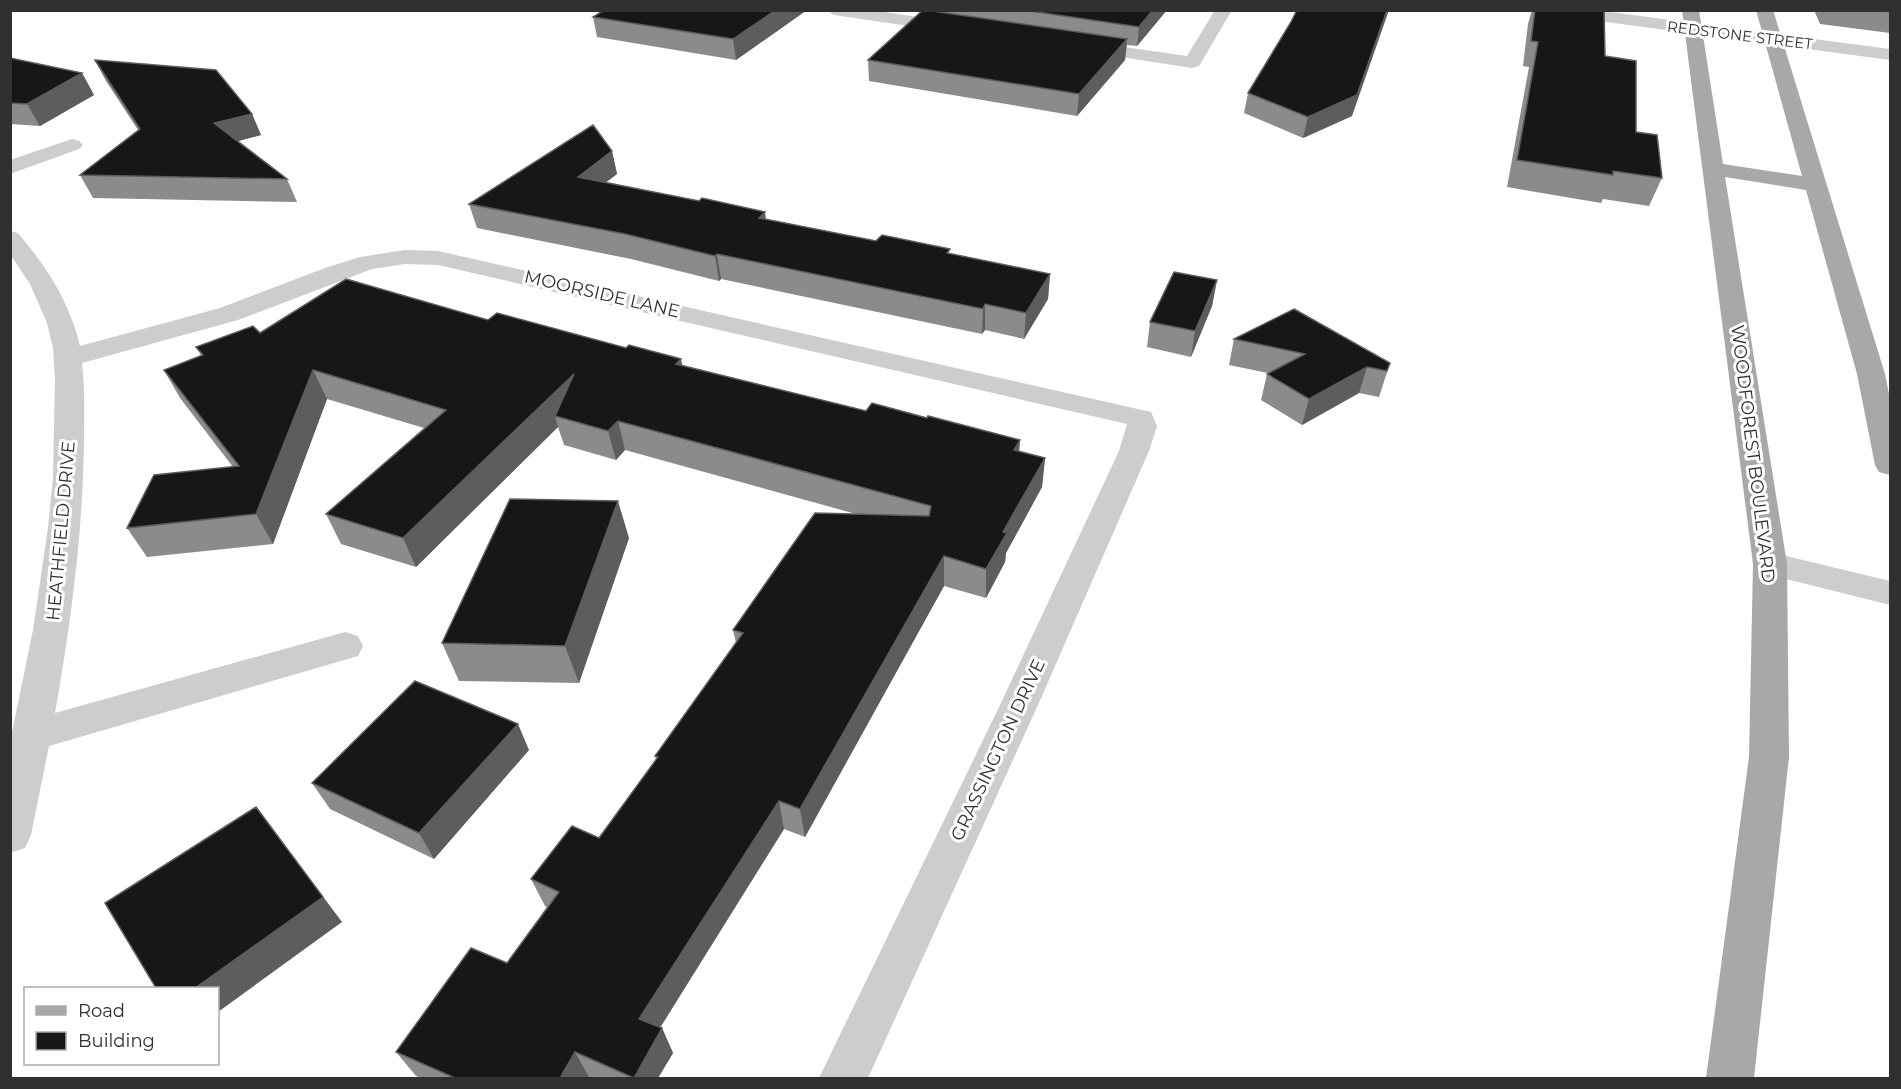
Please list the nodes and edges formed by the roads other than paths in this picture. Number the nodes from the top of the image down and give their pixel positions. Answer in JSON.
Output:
{"nodes":[{"id":1,"x":834,"y":10,"type":"edge"},
{"id":2,"x":1224,"y":10,"type":"edge"},
{"id":3,"x":1554,"y":10,"type":"edge"},
{"id":4,"x":1764,"y":10,"type":"edge"},
{"id":5,"x":881,"y":14,"type":"edge"},
{"id":6,"x":1692,"y":20,"type":"edge"},
{"id":7,"x":971,"y":30,"type":"edge"},
{"id":8,"x":1772,"y":40,"type":"junction"},
{"id":9,"x":1065,"y":44,"type":"edge"},
{"id":10,"x":1890,"y":55,"type":"edge"},
{"id":11,"x":72,"y":145,"type":"dead end"},
{"id":12,"x":10,"y":168,"type":"edge"},
{"id":13,"x":1714,"y":169,"type":"junction"},
{"id":14,"x":1815,"y":185,"type":"junction"},
{"id":15,"x":10,"y":238,"type":"edge"},
{"id":16,"x":68,"y":358,"type":"junction"},
{"id":17,"x":1141,"y":418,"type":"joint"},
{"id":18,"x":1890,"y":465,"type":"edge"},
{"id":19,"x":1770,"y":564,"type":"junction"},
{"id":20,"x":1890,"y":593,"type":"edge"},
{"id":21,"x":345,"y":646,"type":"dead end"},
{"id":22,"x":32,"y":735,"type":"junction"},
{"id":23,"x":10,"y":835,"type":"edge"},
{"id":24,"x":843,"y":1078,"type":"edge"},
{"id":25,"x":1730,"y":1078,"type":"edge"}],
"edges":[{"from":1,"to":5,"type":"street"},
{"from":2,"to":9,"type":"street"},
{"from":3,"to":6,"type":"street","name":"REDSTONE STREET"},
{"from":4,"to":8,"type":"main road"},
{"from":5,"to":7,"type":"street"},
{"from":6,"to":8,"type":"street","name":"REDSTONE STREET"},
{"from":6,"to":13,"type":"main road","name":"WOODFOREST BOULEVARD"},
{"from":8,"to":10,"type":"street","name":"REDSTONE STREET"},
{"from":8,"to":14,"type":"main road"},
{"from":11,"to":12,"type":"street"},
{"from":13,"to":14,"type":"main road"},
{"from":13,"to":19,"type":"main road","name":"WOODFOREST BOULEVARD"},
{"from":14,"to":18,"type":"main road"},
{"from":15,"to":16,"type":"street","name":"HEATHFIELD DRIVE"},
{"from":16,"to":17,"type":"street","name":"MOORSIDE LANE"},
{"from":16,"to":22,"type":"street","name":"HEATHFIELD DRIVE"},
{"from":17,"to":24,"type":"street","name":"GRASSINGTON DRIVE"},
{"from":19,"to":20,"type":"street"},
{"from":19,"to":25,"type":"main road","name":"WOODFOREST BOULEVARD"},
{"from":21,"to":22,"type":"street"},
{"from":22,"to":23,"type":"street","name":"HEATHFIELD DRIVE"}]}
